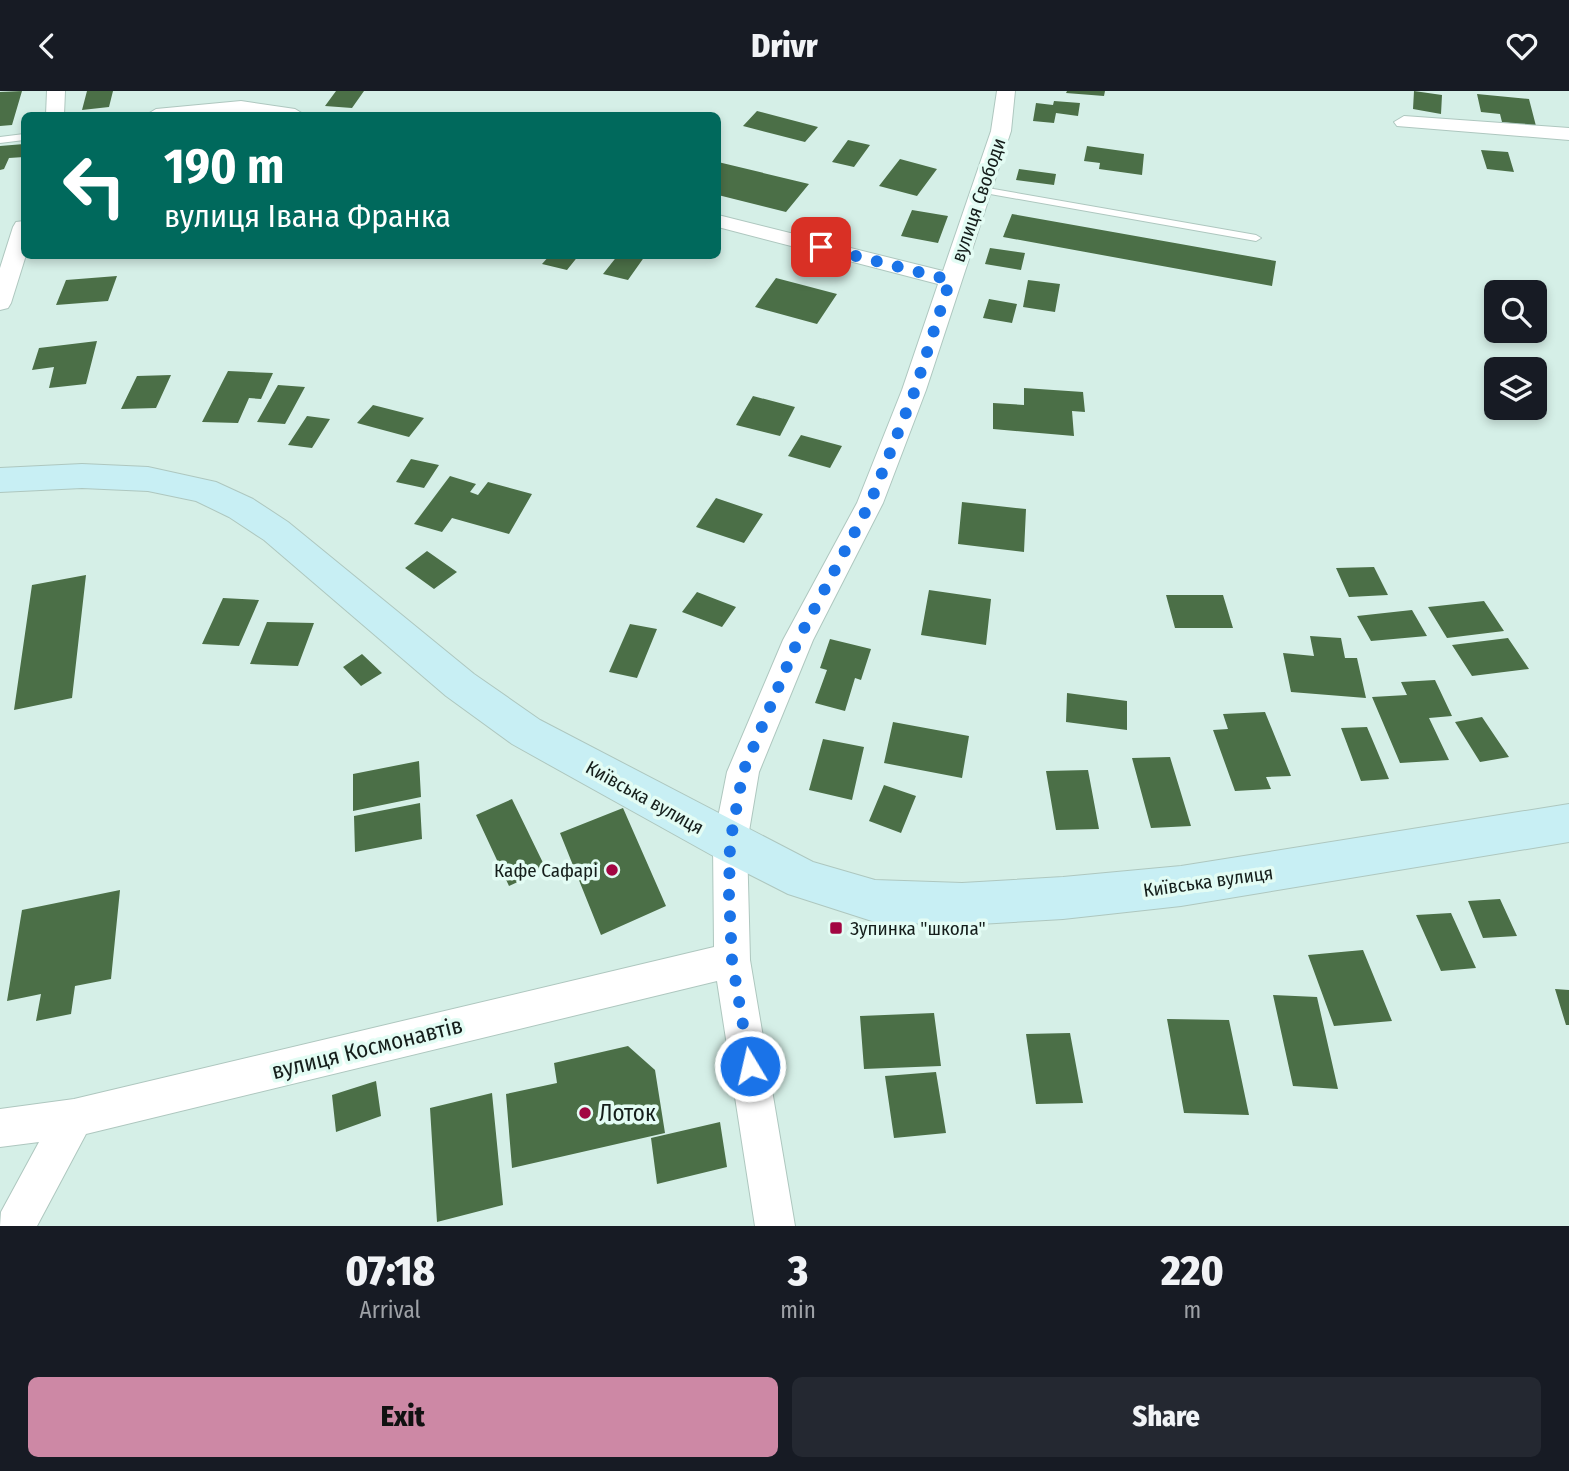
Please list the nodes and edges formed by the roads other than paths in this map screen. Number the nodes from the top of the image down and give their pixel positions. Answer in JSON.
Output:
{"nodes":[{"id":1,"x":56,"y":91,"type":"edge"},
{"id":2,"x":1006,"y":91,"type":"edge"},
{"id":3,"x":55,"y":112,"type":"edge"},
{"id":4,"x":188,"y":112,"type":"edge"},
{"id":5,"x":275,"y":112,"type":"edge"},
{"id":6,"x":1404,"y":122,"type":"dead end"},
{"id":7,"x":1569,"y":134,"type":"edge"},
{"id":8,"x":21,"y":137,"type":"edge"},
{"id":9,"x":0,"y":140,"type":"edge"},
{"id":10,"x":982,"y":190,"type":"junction"},
{"id":11,"x":721,"y":222,"type":"edge"},
{"id":12,"x":21,"y":236,"type":"edge"},
{"id":13,"x":1256,"y":238,"type":"dead end"},
{"id":14,"x":950,"y":280,"type":"junction"},
{"id":15,"x":0,"y":303,"type":"edge"},
{"id":16,"x":0,"y":480,"type":"edge"},
{"id":17,"x":1569,"y":823,"type":"edge"},
{"id":18,"x":730,"y":843,"type":"junction"},
{"id":19,"x":732,"y":960,"type":"junction"},
{"id":20,"x":74,"y":1118,"type":"junction"},
{"id":21,"x":0,"y":1128,"type":"edge"},
{"id":22,"x":15,"y":1226,"type":"edge"},
{"id":23,"x":775,"y":1226,"type":"edge"}],
"edges":[{"from":1,"to":3,"type":"street"},
{"from":2,"to":10,"type":"street","name":"вулиця Свободи"},
{"from":4,"to":5,"type":"street"},
{"from":6,"to":7,"type":"street"},
{"from":8,"to":9,"type":"lane"},
{"from":10,"to":13,"type":"lane"},
{"from":10,"to":14,"type":"street","name":"вулиця Свободи"},
{"from":11,"to":14,"type":"street"},
{"from":12,"to":15,"type":"street"},
{"from":14,"to":18,"type":"street","name":"вулиця Свободи"},
{"from":16,"to":18,"type":"street","name":"Київська вулиця"},
{"from":17,"to":18,"type":"street","name":"Київська вулиця"},
{"from":18,"to":19,"type":"street","name":"вулиця Свободи"},
{"from":19,"to":20,"type":"street","name":"вулиця Космонавтів"},
{"from":19,"to":23,"type":"street","name":"вулиця Свободи"},
{"from":20,"to":21,"type":"street","name":"вулиця Космонавтів"},
{"from":20,"to":22,"type":"street"}]}
